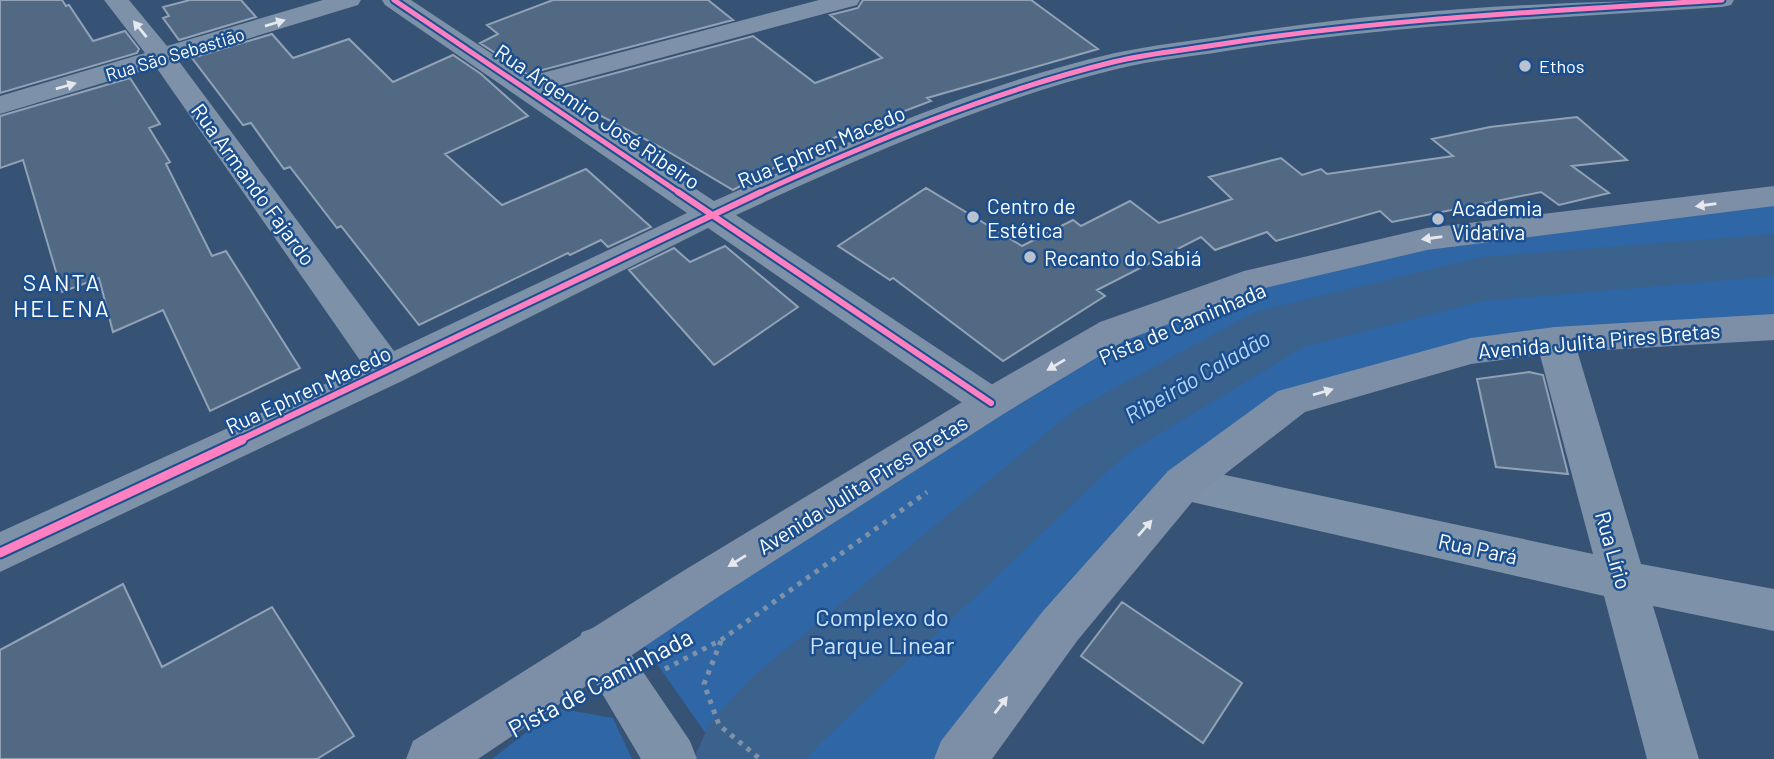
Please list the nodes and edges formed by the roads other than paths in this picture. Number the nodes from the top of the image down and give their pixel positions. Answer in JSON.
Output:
{"nodes":[{"id":1,"x":116,"y":0,"type":"edge"},
{"id":2,"x":349,"y":0,"type":"edge"},
{"id":3,"x":394,"y":0,"type":"edge"},
{"id":4,"x":848,"y":0,"type":"edge"},
{"id":5,"x":1439,"y":0,"type":"edge"},
{"id":6,"x":1722,"y":0,"type":"edge"},
{"id":7,"x":1474,"y":17,"type":"junction"},
{"id":8,"x":163,"y":58,"type":"junction"},
{"id":9,"x":521,"y":87,"type":"junction"},
{"id":10,"x":0,"y":105,"type":"edge"},
{"id":11,"x":1774,"y":196,"type":"edge"},
{"id":12,"x":711,"y":213,"type":"junction"},
{"id":13,"x":1774,"y":327,"type":"edge"},
{"id":14,"x":1555,"y":340,"type":"junction"},
{"id":15,"x":388,"y":370,"type":"junction"},
{"id":16,"x":991,"y":403,"type":"junction"},
{"id":17,"x":1183,"y":483,"type":"junction"},
{"id":18,"x":0,"y":553,"type":"edge"},
{"id":19,"x":1622,"y":580,"type":"junction"},
{"id":20,"x":1774,"y":610,"type":"edge"},
{"id":21,"x":599,"y":648,"type":"junction"},
{"id":22,"x":432,"y":759,"type":"edge"},
{"id":23,"x":671,"y":759,"type":"edge"},
{"id":24,"x":960,"y":759,"type":"edge"},
{"id":25,"x":1673,"y":759,"type":"edge"}],
"edges":[{"from":8,"to":1,"type":"street","name":"Rua Armando Fajardo","one_way":true},
{"from":8,"to":2,"type":"street","name":"Rua São Sebastião","one_way":true},
{"from":3,"to":9,"type":"street","name":"Rua Argemiro José Ribeiro"},
{"from":4,"to":9,"type":"street"},
{"from":5,"to":7,"type":"street"},
{"from":6,"to":7,"type":"street","name":"Rua Ephren Macedo"},
{"from":7,"to":12,"type":"street","name":"Rua Ephren Macedo"},
{"from":10,"to":8,"type":"street","name":"Rua São Sebastião","one_way":true},
{"from":8,"to":15,"type":"street","name":"Rua Armando Fajardo"},
{"from":9,"to":12,"type":"street","name":"Rua Argemiro José Ribeiro"},
{"from":11,"to":16,"type":"main road","name":"Avenida Julita Pires Bretas","one_way":true},
{"from":12,"to":15,"type":"street","name":"Rua Ephren Macedo"},
{"from":12,"to":16,"type":"street","name":"Rua Argemiro José Ribeiro"},
{"from":13,"to":14,"type":"main road","name":"Avenida Julita Pires Bretas"},
{"from":17,"to":14,"type":"main road","name":"Avenida Julita Pires Bretas","one_way":true},
{"from":14,"to":19,"type":"street","name":"Rua Lírio"},
{"from":15,"to":18,"type":"street","name":"Rua Ephren Macedo"},
{"from":16,"to":21,"type":"main road","name":"Avenida Julita Pires Bretas","one_way":true},
{"from":17,"to":19,"type":"street","name":"Rua Pará"},
{"from":24,"to":17,"type":"main road","name":"Avenida Julita Pires Bretas","one_way":true},
{"from":19,"to":20,"type":"street","name":"Rua Pará"},
{"from":19,"to":25,"type":"street","name":"Rua Lírio"},
{"from":21,"to":22,"type":"main road","name":"Avenida Julita Pires Bretas"},
{"from":21,"to":23,"type":"street"}]}
